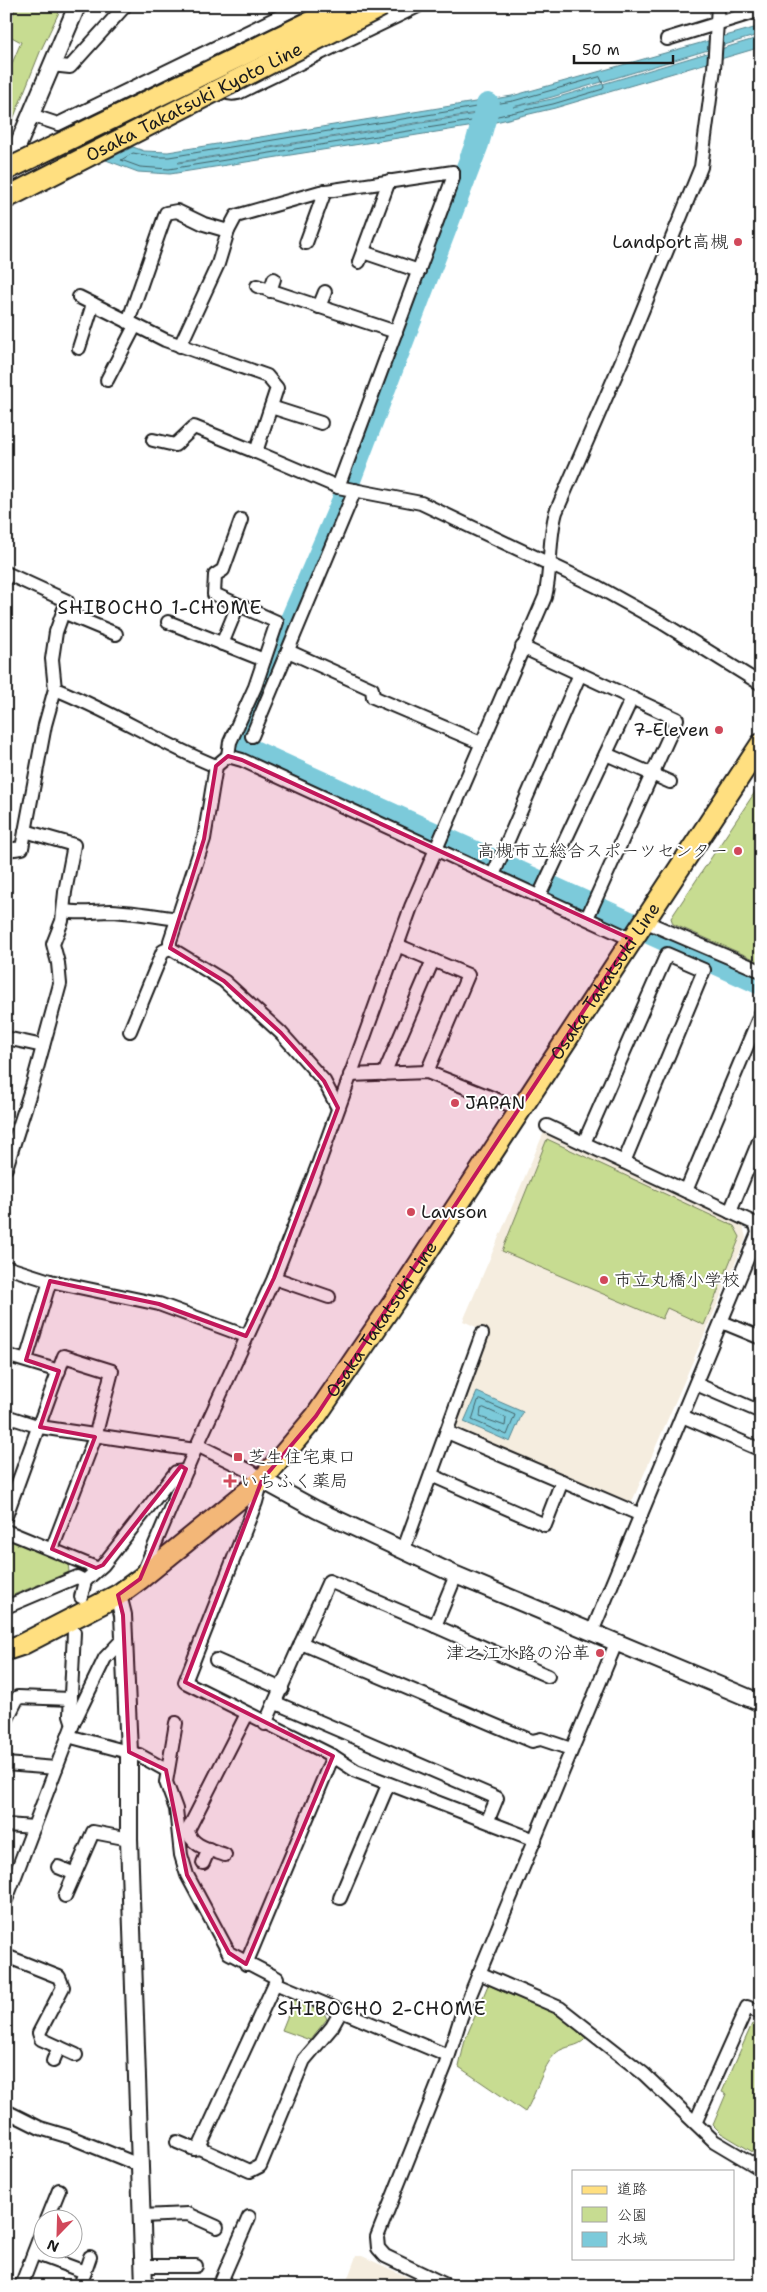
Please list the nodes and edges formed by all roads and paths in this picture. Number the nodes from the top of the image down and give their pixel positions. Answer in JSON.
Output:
{"nodes":[{"id":1,"x":77,"y":6,"type":"edge"},
{"id":2,"x":125,"y":6,"type":"edge"},
{"id":3,"x":301,"y":6,"type":"edge"},
{"id":4,"x":343,"y":6,"type":"edge"},
{"id":5,"x":382,"y":6,"type":"edge"},
{"id":6,"x":418,"y":6,"type":"edge"},
{"id":7,"x":718,"y":6,"type":"edge"},
{"id":8,"x":761,"y":10,"type":"edge"},
{"id":9,"x":718,"y":23,"type":"junction"},
{"id":10,"x":667,"y":39,"type":"dead end"},
{"id":11,"x":211,"y":50,"type":"junction"},
{"id":12,"x":52,"y":65,"type":"junction"},
{"id":13,"x":154,"y":77,"type":"junction"},
{"id":14,"x":212,"y":80,"type":"junction"},
{"id":15,"x":31,"y":115,"type":"junction"},
{"id":16,"x":6,"y":172,"type":"edge"},
{"id":17,"x":389,"y":181,"type":"junction"},
{"id":18,"x":325,"y":191,"type":"junction"},
{"id":19,"x":6,"y":198,"type":"edge"},
{"id":20,"x":228,"y":231,"type":"junction"},
{"id":21,"x":306,"y":243,"type":"dead end"},
{"id":22,"x":419,"y":271,"type":"junction"},
{"id":23,"x":257,"y":286,"type":"dead end"},
{"id":24,"x":325,"y":292,"type":"dead end"},
{"id":25,"x":79,"y":297,"type":"dead end"},
{"id":26,"x":92,"y":304,"type":"junction"},
{"id":27,"x":319,"y":307,"type":"junction"},
{"id":28,"x":132,"y":324,"type":"junction"},
{"id":29,"x":396,"y":332,"type":"junction"},
{"id":30,"x":180,"y":346,"type":"junction"},
{"id":31,"x":78,"y":348,"type":"dead end"},
{"id":32,"x":107,"y":380,"type":"dead end"},
{"id":33,"x":271,"y":407,"type":"junction"},
{"id":34,"x":321,"y":423,"type":"dead end"},
{"id":35,"x":153,"y":440,"type":"dead end"},
{"id":36,"x":256,"y":452,"type":"junction"},
{"id":37,"x":338,"y":487,"type":"junction"},
{"id":38,"x":355,"y":490,"type":"junction"},
{"id":39,"x":241,"y":520,"type":"dead end"},
{"id":40,"x":550,"y":565,"type":"junction"},
{"id":41,"x":6,"y":573,"type":"edge"},
{"id":42,"x":238,"y":605,"type":"junction"},
{"id":43,"x":64,"y":612,"type":"junction"},
{"id":44,"x":168,"y":622,"type":"dead end"},
{"id":45,"x":116,"y":634,"type":"dead end"},
{"id":46,"x":222,"y":644,"type":"junction"},
{"id":47,"x":522,"y":647,"type":"junction"},
{"id":48,"x":288,"y":651,"type":"junction"},
{"id":49,"x":264,"y":660,"type":"junction"},
{"id":50,"x":580,"y":674,"type":"junction"},
{"id":51,"x":761,"y":684,"type":"edge"},
{"id":52,"x":55,"y":689,"type":"junction"},
{"id":53,"x":632,"y":698,"type":"junction"},
{"id":54,"x":252,"y":736,"type":"dead end"},
{"id":55,"x":481,"y":743,"type":"junction"},
{"id":56,"x":761,"y":744,"type":"edge"},
{"id":57,"x":606,"y":754,"type":"junction"},
{"id":58,"x":228,"y":756,"type":"junction"},
{"id":59,"x":216,"y":766,"type":"junction"},
{"id":60,"x":651,"y":774,"type":"junction"},
{"id":61,"x":670,"y":782,"type":"dead end"},
{"id":62,"x":25,"y":831,"type":"junction"},
{"id":63,"x":436,"y":849,"type":"junction"},
{"id":64,"x":6,"y":850,"type":"edge"},
{"id":65,"x":493,"y":875,"type":"junction"},
{"id":66,"x":539,"y":896,"type":"junction"},
{"id":67,"x":64,"y":911,"type":"junction"},
{"id":68,"x":586,"y":918,"type":"junction"},
{"id":69,"x":178,"y":920,"type":"junction"},
{"id":70,"x":644,"y":921,"type":"junction"},
{"id":71,"x":631,"y":938,"type":"junction"},
{"id":72,"x":687,"y":939,"type":"junction"},
{"id":73,"x":397,"y":944,"type":"junction"},
{"id":74,"x":170,"y":948,"type":"junction"},
{"id":75,"x":432,"y":960,"type":"junction"},
{"id":76,"x":679,"y":960,"type":"junction"},
{"id":77,"x":761,"y":971,"type":"edge"},
{"id":78,"x":761,"y":1013,"type":"edge"},
{"id":79,"x":130,"y":1031,"type":"dead end"},
{"id":80,"x":6,"y":1038,"type":"edge"},
{"id":81,"x":43,"y":1046,"type":"junction"},
{"id":82,"x":427,"y":1072,"type":"junction"},
{"id":83,"x":384,"y":1074,"type":"junction"},
{"id":84,"x":350,"y":1075,"type":"junction"},
{"id":85,"x":338,"y":1108,"type":"junction"},
{"id":86,"x":520,"y":1109,"type":"junction"},
{"id":87,"x":546,"y":1126,"type":"dead end"},
{"id":88,"x":761,"y":1136,"type":"edge"},
{"id":89,"x":584,"y":1143,"type":"junction"},
{"id":90,"x":624,"y":1162,"type":"junction"},
{"id":91,"x":6,"y":1168,"type":"edge"},
{"id":92,"x":686,"y":1191,"type":"junction"},
{"id":93,"x":730,"y":1212,"type":"junction"},
{"id":94,"x":755,"y":1257,"type":"edge"},
{"id":95,"x":6,"y":1267,"type":"edge"},
{"id":96,"x":274,"y":1278,"type":"junction"},
{"id":97,"x":50,"y":1281,"type":"junction"},
{"id":98,"x":329,"y":1297,"type":"dead end"},
{"id":99,"x":722,"y":1322,"type":"junction"},
{"id":100,"x":482,"y":1334,"type":"dead end"},
{"id":101,"x":246,"y":1336,"type":"junction"},
{"id":102,"x":761,"y":1338,"type":"edge"},
{"id":103,"x":6,"y":1355,"type":"edge"},
{"id":104,"x":26,"y":1360,"type":"junction"},
{"id":105,"x":59,"y":1371,"type":"junction"},
{"id":106,"x":696,"y":1384,"type":"junction"},
{"id":107,"x":761,"y":1412,"type":"edge"},
{"id":108,"x":6,"y":1416,"type":"edge"},
{"id":109,"x":682,"y":1416,"type":"junction"},
{"id":110,"x":40,"y":1427,"type":"junction"},
{"id":111,"x":446,"y":1432,"type":"junction"},
{"id":112,"x":96,"y":1437,"type":"junction"},
{"id":113,"x":196,"y":1448,"type":"junction"},
{"id":114,"x":761,"y":1450,"type":"edge"},
{"id":115,"x":186,"y":1471,"type":"junction"},
{"id":116,"x":431,"y":1475,"type":"junction"},
{"id":117,"x":262,"y":1480,"type":"junction"},
{"id":118,"x":562,"y":1482,"type":"junction"},
{"id":119,"x":641,"y":1515,"type":"junction"},
{"id":120,"x":6,"y":1516,"type":"edge"},
{"id":121,"x":6,"y":1532,"type":"edge"},
{"id":122,"x":52,"y":1550,"type":"junction"},
{"id":123,"x":403,"y":1551,"type":"junction"},
{"id":124,"x":96,"y":1568,"type":"junction"},
{"id":125,"x":456,"y":1575,"type":"junction"},
{"id":126,"x":140,"y":1580,"type":"junction"},
{"id":127,"x":85,"y":1581,"type":"junction"},
{"id":128,"x":118,"y":1595,"type":"junction"},
{"id":129,"x":81,"y":1598,"type":"dead end"},
{"id":130,"x":6,"y":1607,"type":"edge"},
{"id":131,"x":435,"y":1626,"type":"junction"},
{"id":132,"x":74,"y":1632,"type":"dead end"},
{"id":133,"x":592,"y":1632,"type":"junction"},
{"id":134,"x":124,"y":1638,"type":"junction"},
{"id":135,"x":301,"y":1643,"type":"junction"},
{"id":136,"x":616,"y":1643,"type":"junction"},
{"id":137,"x":6,"y":1650,"type":"edge"},
{"id":138,"x":216,"y":1660,"type":"dead end"},
{"id":139,"x":548,"y":1676,"type":"dead end"},
{"id":140,"x":282,"y":1689,"type":"junction"},
{"id":141,"x":71,"y":1699,"type":"junction"},
{"id":142,"x":276,"y":1703,"type":"junction"},
{"id":143,"x":761,"y":1704,"type":"edge"},
{"id":144,"x":247,"y":1714,"type":"junction"},
{"id":145,"x":6,"y":1721,"type":"edge"},
{"id":146,"x":176,"y":1723,"type":"dead end"},
{"id":147,"x":266,"y":1724,"type":"junction"},
{"id":148,"x":70,"y":1730,"type":"junction"},
{"id":149,"x":571,"y":1749,"type":"junction"},
{"id":150,"x":129,"y":1752,"type":"junction"},
{"id":151,"x":333,"y":1756,"type":"junction"},
{"id":152,"x":6,"y":1764,"type":"edge"},
{"id":153,"x":56,"y":1768,"type":"junction"},
{"id":154,"x":166,"y":1770,"type":"junction"},
{"id":155,"x":388,"y":1785,"type":"junction"},
{"id":156,"x":488,"y":1820,"type":"junction"},
{"id":157,"x":6,"y":1825,"type":"edge"},
{"id":158,"x":34,"y":1827,"type":"junction"},
{"id":159,"x":129,"y":1839,"type":"junction"},
{"id":160,"x":535,"y":1840,"type":"junction"},
{"id":161,"x":209,"y":1849,"type":"junction"},
{"id":162,"x":224,"y":1855,"type":"dead end"},
{"id":163,"x":203,"y":1863,"type":"dead end"},
{"id":164,"x":12,"y":1867,"type":"edge"},
{"id":165,"x":58,"y":1867,"type":"dead end"},
{"id":166,"x":74,"y":1874,"type":"junction"},
{"id":167,"x":65,"y":1896,"type":"dead end"},
{"id":168,"x":340,"y":1898,"type":"dead end"},
{"id":169,"x":6,"y":1900,"type":"edge"},
{"id":170,"x":6,"y":1956,"type":"edge"},
{"id":171,"x":246,"y":1964,"type":"junction"},
{"id":172,"x":479,"y":1973,"type":"junction"},
{"id":173,"x":275,"y":1983,"type":"junction"},
{"id":174,"x":341,"y":2011,"type":"junction"},
{"id":175,"x":761,"y":2012,"type":"edge"},
{"id":176,"x":59,"y":2047,"type":"junction"},
{"id":177,"x":76,"y":2055,"type":"dead end"},
{"id":178,"x":448,"y":2056,"type":"junction"},
{"id":179,"x":53,"y":2061,"type":"dead end"},
{"id":180,"x":6,"y":2111,"type":"edge"},
{"id":181,"x":696,"y":2121,"type":"junction"},
{"id":182,"x":176,"y":2142,"type":"dead end"},
{"id":183,"x":198,"y":2148,"type":"junction"},
{"id":184,"x":139,"y":2166,"type":"junction"},
{"id":185,"x":761,"y":2170,"type":"edge"},
{"id":186,"x":59,"y":2190,"type":"dead end"},
{"id":187,"x":51,"y":2210,"type":"edge"},
{"id":188,"x":141,"y":2216,"type":"junction"},
{"id":189,"x":249,"y":2217,"type":"dead end"},
{"id":190,"x":217,"y":2227,"type":"dead end"},
{"id":191,"x":32,"y":2257,"type":"edge"},
{"id":192,"x":90,"y":2258,"type":"dead end"},
{"id":193,"x":54,"y":2260,"type":"edge"},
{"id":194,"x":143,"y":2266,"type":"junction"},
{"id":195,"x":196,"y":2266,"type":"dead end"},
{"id":196,"x":85,"y":2272,"type":"junction"},
{"id":197,"x":21,"y":2286,"type":"edge"},
{"id":198,"x":80,"y":2286,"type":"edge"},
{"id":199,"x":144,"y":2286,"type":"edge"},
{"id":200,"x":219,"y":2286,"type":"edge"},
{"id":201,"x":448,"y":2286,"type":"edge"}],
"edges":[{"from":1,"to":12,"type":"street"},
{"from":2,"to":12,"type":"street"},
{"from":3,"to":11,"type":"street"},
{"from":4,"to":16,"type":"main road","name":"Osaka Takatsuki Kyoto Line","bridge":true},
{"from":5,"to":19,"type":"main road","name":"Osaka Takatsuki Kyoto Line","bridge":true},
{"from":6,"to":14,"type":"street"},
{"from":7,"to":9,"type":"street"},
{"from":8,"to":9,"type":"street"},
{"from":9,"to":10,"type":"street"},
{"from":9,"to":40,"type":"street"},
{"from":11,"to":13,"type":"street"},
{"from":11,"to":14,"type":"street"},
{"from":12,"to":15,"type":"street"},
{"from":13,"to":14,"type":"street"},
{"from":13,"to":15,"type":"street"},
{"from":15,"to":16,"type":"street"},
{"from":17,"to":18,"type":"street"},
{"from":17,"to":22,"type":"street"},
{"from":17,"to":22,"type":"street"},
{"from":18,"to":20,"type":"street"},
{"from":18,"to":21,"type":"street"},
{"from":20,"to":28,"type":"street"},
{"from":20,"to":30,"type":"street"},
{"from":22,"to":29,"type":"street"},
{"from":23,"to":27,"type":"street"},
{"from":24,"to":27,"type":"street"},
{"from":25,"to":26,"type":"street"},
{"from":26,"to":28,"type":"street"},
{"from":26,"to":31,"type":"street"},
{"from":27,"to":29,"type":"street"},
{"from":28,"to":30,"type":"street"},
{"from":28,"to":32,"type":"street"},
{"from":29,"to":37,"type":"street"},
{"from":30,"to":33,"type":"street"},
{"from":33,"to":34,"type":"street"},
{"from":33,"to":36,"type":"street"},
{"from":35,"to":36,"type":"street"},
{"from":36,"to":37,"type":"street"},
{"from":37,"to":38,"type":"street"},
{"from":38,"to":40,"type":"street"},
{"from":38,"to":48,"type":"street"},
{"from":39,"to":42,"type":"street"},
{"from":40,"to":47,"type":"street"},
{"from":40,"to":51,"type":"street"},
{"from":41,"to":43,"type":"street"},
{"from":42,"to":46,"type":"street"},
{"from":42,"to":49,"type":"street"},
{"from":43,"to":45,"type":"street"},
{"from":43,"to":52,"type":"street"},
{"from":44,"to":46,"type":"street"},
{"from":46,"to":49,"type":"street"},
{"from":47,"to":50,"type":"street"},
{"from":47,"to":55,"type":"street"},
{"from":48,"to":54,"type":"street"},
{"from":48,"to":55,"type":"street"},
{"from":49,"to":58,"type":"street"},
{"from":50,"to":53,"type":"street"},
{"from":50,"to":65,"type":"street"},
{"from":52,"to":59,"type":"street"},
{"from":52,"to":62,"type":"street"},
{"from":53,"to":57,"type":"street"},
{"from":53,"to":60,"type":"street"},
{"from":55,"to":63,"type":"street"},
{"from":56,"to":70,"type":"main road","name":"Osaka Takatsuki Line"},
{"from":57,"to":60,"type":"street"},
{"from":57,"to":66,"type":"street"},
{"from":58,"to":59,"type":"street"},
{"from":58,"to":63,"type":"street"},
{"from":59,"to":69,"type":"street"},
{"from":60,"to":61,"type":"street"},
{"from":60,"to":68,"type":"street"},
{"from":62,"to":64,"type":"street"},
{"from":62,"to":67,"type":"street"},
{"from":63,"to":65,"type":"street"},
{"from":63,"to":73,"type":"street"},
{"from":65,"to":66,"type":"street"},
{"from":66,"to":68,"type":"street"},
{"from":67,"to":69,"type":"street"},
{"from":67,"to":81,"type":"street"},
{"from":68,"to":71,"type":"street"},
{"from":69,"to":74,"type":"street"},
{"from":70,"to":71,"type":"main road","name":"Osaka Takatsuki Line"},
{"from":70,"to":72,"type":"street"},
{"from":71,"to":86,"type":"main road","name":"Osaka Takatsuki Line"},
{"from":72,"to":76,"type":"street"},
{"from":72,"to":77,"type":"street"},
{"from":73,"to":75,"type":"street"},
{"from":73,"to":84,"type":"street"},
{"from":74,"to":79,"type":"street"},
{"from":74,"to":85,"type":"street"},
{"from":75,"to":82,"type":"street"},
{"from":75,"to":83,"type":"street"},
{"from":76,"to":89,"type":"street"},
{"from":76,"to":90,"type":"street"},
{"from":78,"to":92,"type":"street"},
{"from":80,"to":81,"type":"street"},
{"from":81,"to":91,"type":"street"},
{"from":82,"to":83,"type":"street"},
{"from":82,"to":86,"type":"street"},
{"from":83,"to":84,"type":"street"},
{"from":84,"to":85,"type":"street"},
{"from":85,"to":96,"type":"street"},
{"from":86,"to":117,"type":"main road","name":"Osaka Takatsuki Line"},
{"from":87,"to":89,"type":"street"},
{"from":88,"to":93,"type":"street"},
{"from":89,"to":90,"type":"street"},
{"from":90,"to":92,"type":"street"},
{"from":92,"to":93,"type":"street"},
{"from":93,"to":94,"type":"street"},
{"from":94,"to":99,"type":"street"},
{"from":95,"to":97,"type":"street"},
{"from":96,"to":98,"type":"street"},
{"from":96,"to":101,"type":"street"},
{"from":97,"to":101,"type":"street"},
{"from":97,"to":104,"type":"street"},
{"from":99,"to":102,"type":"street"},
{"from":99,"to":106,"type":"street"},
{"from":100,"to":111,"type":"street"},
{"from":101,"to":113,"type":"street"},
{"from":103,"to":104,"type":"street"},
{"from":104,"to":105,"type":"street"},
{"from":105,"to":110,"type":"street"},
{"from":105,"to":112,"type":"street"},
{"from":106,"to":107,"type":"street"},
{"from":106,"to":109,"type":"street"},
{"from":108,"to":110,"type":"street"},
{"from":109,"to":114,"type":"street"},
{"from":109,"to":119,"type":"street"},
{"from":110,"to":112,"type":"street"},
{"from":110,"to":120,"type":"street"},
{"from":111,"to":116,"type":"street"},
{"from":111,"to":118,"type":"street"},
{"from":112,"to":113,"type":"street"},
{"from":112,"to":122,"type":"street"},
{"from":113,"to":115,"type":"street"},
{"from":113,"to":117,"type":"street"},
{"from":115,"to":124,"type":"street"},
{"from":115,"to":126,"type":"street"},
{"from":116,"to":118,"type":"street"},
{"from":116,"to":123,"type":"street"},
{"from":117,"to":123,"type":"street"},
{"from":117,"to":126,"type":"main road","name":"Osaka Takatsuki Line"},
{"from":117,"to":144,"type":"street"},
{"from":118,"to":119,"type":"street"},
{"from":119,"to":133,"type":"street"},
{"from":121,"to":122,"type":"street"},
{"from":122,"to":124,"type":"street"},
{"from":123,"to":125,"type":"street"},
{"from":124,"to":127,"type":"street"},
{"from":125,"to":131,"type":"street"},
{"from":125,"to":133,"type":"street"},
{"from":126,"to":128,"type":"main road","name":"Osaka Takatsuki Line"},
{"from":127,"to":129,"type":"street"},
{"from":127,"to":130,"type":"street"},
{"from":128,"to":134,"type":"street"},
{"from":128,"to":137,"type":"main road","name":"Osaka Takatsuki Line"},
{"from":131,"to":135,"type":"street"},
{"from":131,"to":139,"type":"street"},
{"from":132,"to":141,"type":"street"},
{"from":133,"to":136,"type":"street"},
{"from":134,"to":148,"type":"street"},
{"from":134,"to":150,"type":"street"},
{"from":135,"to":140,"type":"street"},
{"from":135,"to":149,"type":"street"},
{"from":136,"to":143,"type":"street"},
{"from":136,"to":149,"type":"street"},
{"from":138,"to":140,"type":"street"},
{"from":140,"to":142,"type":"street"},
{"from":141,"to":145,"type":"street"},
{"from":141,"to":148,"type":"street"},
{"from":142,"to":147,"type":"street"},
{"from":142,"to":156,"type":"street"},
{"from":144,"to":147,"type":"street"},
{"from":144,"to":161,"type":"street"},
{"from":146,"to":154,"type":"street"},
{"from":147,"to":151,"type":"street"},
{"from":148,"to":150,"type":"street"},
{"from":148,"to":153,"type":"street"},
{"from":149,"to":160,"type":"street"},
{"from":150,"to":154,"type":"street"},
{"from":150,"to":159,"type":"street"},
{"from":151,"to":155,"type":"street"},
{"from":151,"to":171,"type":"street"},
{"from":152,"to":153,"type":"street"},
{"from":153,"to":158,"type":"street"},
{"from":154,"to":171,"type":"street"},
{"from":155,"to":156,"type":"street"},
{"from":155,"to":168,"type":"street"},
{"from":156,"to":160,"type":"street"},
{"from":157,"to":158,"type":"street"},
{"from":158,"to":164,"type":"street"},
{"from":159,"to":166,"type":"street"},
{"from":159,"to":184,"type":"street"},
{"from":160,"to":172,"type":"street"},
{"from":161,"to":162,"type":"street"},
{"from":161,"to":163,"type":"street"},
{"from":164,"to":169,"type":"street"},
{"from":165,"to":166,"type":"street"},
{"from":166,"to":167,"type":"street"},
{"from":170,"to":176,"type":"street"},
{"from":171,"to":173,"type":"street"},
{"from":172,"to":178,"type":"street"},
{"from":172,"to":181,"type":"street"},
{"from":173,"to":174,"type":"street"},
{"from":173,"to":183,"type":"street"},
{"from":174,"to":178,"type":"street"},
{"from":174,"to":183,"type":"street"},
{"from":175,"to":181,"type":"street"},
{"from":176,"to":177,"type":"street"},
{"from":176,"to":179,"type":"street"},
{"from":178,"to":201,"type":"street"},
{"from":180,"to":184,"type":"street"},
{"from":181,"to":185,"type":"street"},
{"from":182,"to":183,"type":"street"},
{"from":184,"to":188,"type":"street"},
{"from":186,"to":187,"type":"street"},
{"from":188,"to":190,"type":"street"},
{"from":188,"to":194,"type":"street"},
{"from":189,"to":200,"type":"street"},
{"from":191,"to":197,"type":"street"},
{"from":192,"to":196,"type":"street"},
{"from":193,"to":196,"type":"street"},
{"from":194,"to":195,"type":"street"},
{"from":194,"to":199,"type":"street"},
{"from":196,"to":198,"type":"street"}]}
